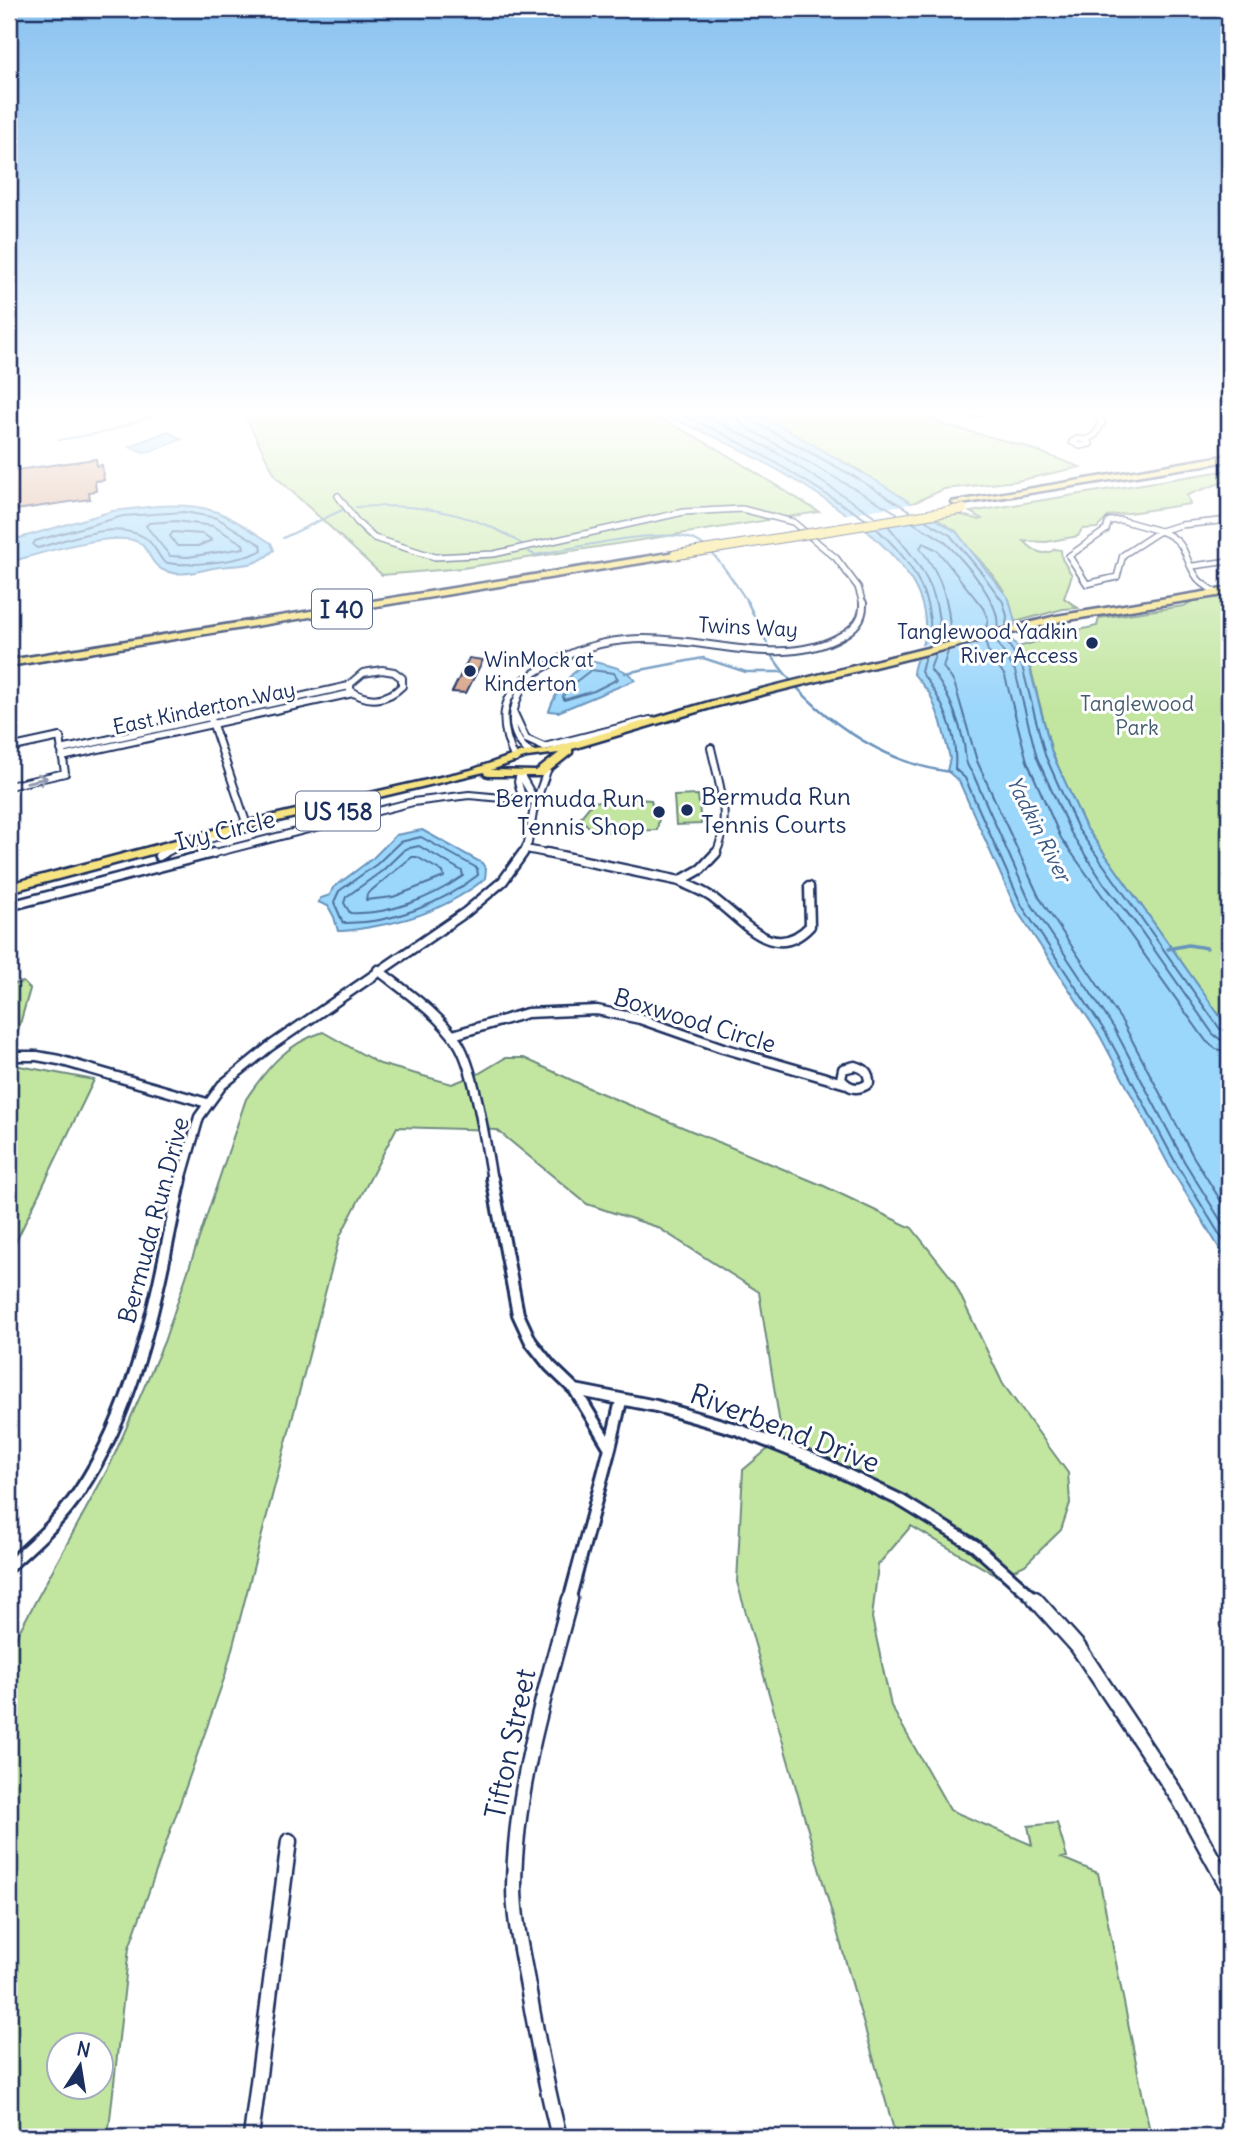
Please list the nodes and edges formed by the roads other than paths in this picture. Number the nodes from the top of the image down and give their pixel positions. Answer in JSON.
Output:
{"nodes":[{"id":1,"x":349,"y":510,"type":"edge"},
{"id":2,"x":702,"y":510,"type":"edge"},
{"id":3,"x":758,"y":510,"type":"edge"},
{"id":4,"x":928,"y":510,"type":"edge"},
{"id":5,"x":1229,"y":520,"type":"edge"},
{"id":6,"x":1158,"y":531,"type":"junction"},
{"id":7,"x":672,"y":552,"type":"junction"},
{"id":8,"x":1229,"y":561,"type":"edge"},
{"id":9,"x":1193,"y":566,"type":"junction"},
{"id":10,"x":1229,"y":591,"type":"edge"},
{"id":11,"x":1217,"y":593,"type":"junction"},
{"id":12,"x":9,"y":653,"type":"edge"},
{"id":13,"x":9,"y":663,"type":"edge"},
{"id":14,"x":526,"y":679,"type":"junction"},
{"id":15,"x":351,"y":690,"type":"junction"},
{"id":16,"x":513,"y":711,"type":"junction"},
{"id":17,"x":682,"y":713,"type":"junction"},
{"id":18,"x":212,"y":721,"type":"junction"},
{"id":19,"x":592,"y":741,"type":"junction"},
{"id":20,"x":9,"y":748,"type":"edge"},
{"id":21,"x":711,"y":748,"type":"dead end"},
{"id":22,"x":62,"y":754,"type":"junction"},
{"id":23,"x":535,"y":754,"type":"junction"},
{"id":24,"x":515,"y":759,"type":"junction"},
{"id":25,"x":549,"y":766,"type":"junction"},
{"id":26,"x":518,"y":773,"type":"junction"},
{"id":27,"x":9,"y":786,"type":"edge"},
{"id":28,"x":536,"y":802,"type":"junction"},
{"id":29,"x":248,"y":825,"type":"junction"},
{"id":30,"x":526,"y":849,"type":"junction"},
{"id":31,"x":159,"y":856,"type":"junction"},
{"id":32,"x":680,"y":881,"type":"junction"},
{"id":33,"x":810,"y":887,"type":"dead end"},
{"id":34,"x":9,"y":888,"type":"edge"},
{"id":35,"x":9,"y":894,"type":"edge"},
{"id":36,"x":9,"y":906,"type":"edge"},
{"id":37,"x":378,"y":970,"type":"junction"},
{"id":38,"x":453,"y":1035,"type":"junction"},
{"id":39,"x":9,"y":1056,"type":"edge"},
{"id":40,"x":843,"y":1083,"type":"dead end"},
{"id":41,"x":207,"y":1103,"type":"junction"},
{"id":42,"x":575,"y":1390,"type":"junction"},
{"id":43,"x":621,"y":1401,"type":"junction"},
{"id":44,"x":610,"y":1448,"type":"junction"},
{"id":45,"x":13,"y":1563,"type":"edge"},
{"id":46,"x":9,"y":1575,"type":"edge"},
{"id":47,"x":289,"y":1841,"type":"dead end"},
{"id":48,"x":1229,"y":1889,"type":"edge"},
{"id":49,"x":251,"y":2137,"type":"edge"},
{"id":50,"x":559,"y":2137,"type":"edge"}],
"edges":[{"from":1,"to":2,"type":"street","name":"Twins Way"},
{"from":3,"to":14,"type":"street","name":"Twins Way"},
{"from":4,"to":7,"type":"highway","number":"I 40","bridge":true},
{"from":5,"to":6,"type":"street"},
{"from":6,"to":6,"type":"street"},
{"from":6,"to":9,"type":"street"},
{"from":7,"to":12,"type":"highway","number":"I 40"},
{"from":7,"to":13,"type":"highway","number":"I 40"},
{"from":8,"to":9,"type":"street"},
{"from":9,"to":11,"type":"street"},
{"from":10,"to":11,"type":"main road"},
{"from":11,"to":17,"type":"main road"},
{"from":14,"to":16,"type":"street"},
{"from":14,"to":24,"type":"street","name":"Twins Way"},
{"from":15,"to":15,"type":"street","name":"East Kinderton Way"},
{"from":15,"to":18,"type":"street","name":"East Kinderton Way"},
{"from":16,"to":17,"type":"street"},
{"from":16,"to":23,"type":"street"},
{"from":17,"to":19,"type":"main road"},
{"from":18,"to":22,"type":"street","name":"East Kinderton Way"},
{"from":18,"to":29,"type":"street"},
{"from":19,"to":23,"type":"main road"},
{"from":19,"to":25,"type":"main road"},
{"from":20,"to":22,"type":"street"},
{"from":21,"to":32,"type":"street"},
{"from":27,"to":22,"type":"street","one_way":true},
{"from":23,"to":24,"type":"main road"},
{"from":23,"to":25,"type":"main road"},
{"from":24,"to":26,"type":"main road"},
{"from":24,"to":29,"type":"main road","number":"US 158"},
{"from":25,"to":26,"type":"main road"},
{"from":25,"to":28,"type":"street","name":"Bermuda Run Drive"},
{"from":26,"to":28,"type":"street"},
{"from":26,"to":31,"type":"main road","number":"US 158"},
{"from":28,"to":30,"type":"street","name":"Bermuda Run Drive"},
{"from":28,"to":36,"type":"street","name":"Ivy Circle"},
{"from":29,"to":31,"type":"street"},
{"from":29,"to":34,"type":"main road","number":"US 158"},
{"from":30,"to":32,"type":"street"},
{"from":30,"to":37,"type":"street","name":"Bermuda Run Drive"},
{"from":31,"to":35,"type":"main road","number":"US 158"},
{"from":32,"to":33,"type":"street"},
{"from":37,"to":38,"type":"street"},
{"from":37,"to":41,"type":"street","name":"Bermuda Run Drive"},
{"from":38,"to":40,"type":"street","name":"Boxwood Circle"},
{"from":38,"to":42,"type":"street"},
{"from":39,"to":41,"type":"street"},
{"from":41,"to":45,"type":"street","name":"Bermuda Run Drive"},
{"from":42,"to":43,"type":"street","name":"Riverbend Drive"},
{"from":42,"to":44,"type":"street"},
{"from":43,"to":44,"type":"street","name":"Tifton Street"},
{"from":43,"to":48,"type":"street","name":"Riverbend Drive"},
{"from":44,"to":50,"type":"street","name":"Tifton Street"},
{"from":45,"to":46,"type":"street","name":"Bermuda Run Drive"},
{"from":47,"to":49,"type":"street"}]}
